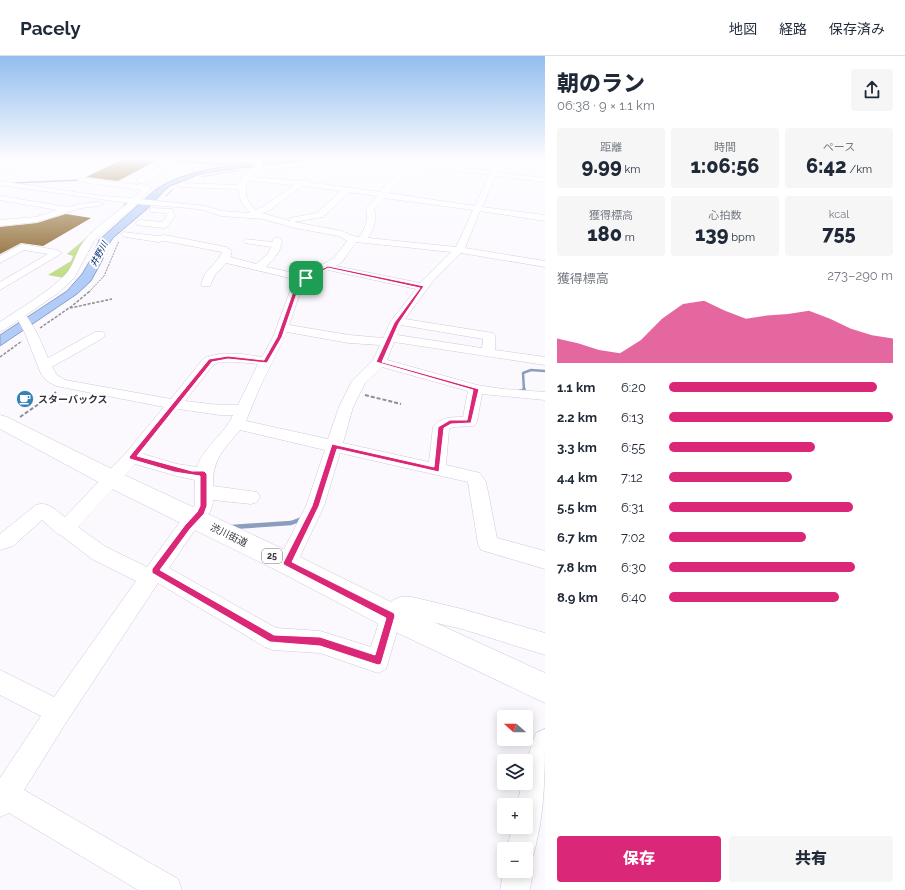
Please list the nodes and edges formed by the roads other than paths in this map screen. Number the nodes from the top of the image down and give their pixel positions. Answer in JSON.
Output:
{"nodes":[{"id":1,"x":0,"y":198,"type":"edge"},
{"id":2,"x":100,"y":198,"type":"edge"},
{"id":3,"x":139,"y":198,"type":"edge"},
{"id":4,"x":244,"y":198,"type":"edge"},
{"id":5,"x":281,"y":198,"type":"edge"},
{"id":6,"x":338,"y":198,"type":"edge"},
{"id":7,"x":380,"y":198,"type":"edge"},
{"id":8,"x":403,"y":198,"type":"edge"},
{"id":9,"x":482,"y":198,"type":"edge"},
{"id":10,"x":134,"y":203,"type":"junction"},
{"id":11,"x":158,"y":205,"type":"junction"},
{"id":12,"x":477,"y":208,"type":"junction"},
{"id":13,"x":67,"y":210,"type":"junction"},
{"id":14,"x":6,"y":214,"type":"dead end"},
{"id":15,"x":259,"y":215,"type":"junction"},
{"id":16,"x":545,"y":218,"type":"edge"},
{"id":17,"x":14,"y":221,"type":"junction"},
{"id":18,"x":285,"y":222,"type":"junction"},
{"id":19,"x":0,"y":223,"type":"edge"},
{"id":20,"x":140,"y":223,"type":"junction"},
{"id":21,"x":357,"y":239,"type":"junction"},
{"id":22,"x":248,"y":241,"type":"dead end"},
{"id":23,"x":459,"y":250,"type":"junction"},
{"id":24,"x":225,"y":255,"type":"junction"},
{"id":25,"x":0,"y":260,"type":"edge"},
{"id":26,"x":545,"y":264,"type":"edge"},
{"id":27,"x":328,"y":267,"type":"junction"},
{"id":28,"x":258,"y":268,"type":"junction"},
{"id":29,"x":306,"y":278,"type":"junction"},
{"id":30,"x":206,"y":284,"type":"dead end"},
{"id":31,"x":0,"y":287,"type":"edge"},
{"id":32,"x":423,"y":287,"type":"junction"},
{"id":33,"x":20,"y":314,"type":"junction"},
{"id":34,"x":397,"y":321,"type":"junction"},
{"id":35,"x":0,"y":327,"type":"edge"},
{"id":36,"x":283,"y":328,"type":"junction"},
{"id":37,"x":99,"y":335,"type":"dead end"},
{"id":38,"x":389,"y":340,"type":"junction"},
{"id":39,"x":488,"y":352,"type":"junction"},
{"id":40,"x":545,"y":361,"type":"edge"},
{"id":41,"x":266,"y":362,"type":"junction"},
{"id":42,"x":379,"y":362,"type":"junction"},
{"id":43,"x":44,"y":366,"type":"junction"},
{"id":44,"x":476,"y":389,"type":"junction"},
{"id":45,"x":545,"y":396,"type":"edge"},
{"id":46,"x":176,"y":404,"type":"junction"},
{"id":47,"x":240,"y":417,"type":"junction"},
{"id":48,"x":6,"y":423,"type":"edge"},
{"id":49,"x":334,"y":446,"type":"junction"},
{"id":50,"x":132,"y":457,"type":"junction"},
{"id":51,"x":437,"y":470,"type":"junction"},
{"id":52,"x":204,"y":474,"type":"junction"},
{"id":53,"x":112,"y":479,"type":"junction"},
{"id":54,"x":205,"y":492,"type":"junction"},
{"id":55,"x":251,"y":497,"type":"dead end"},
{"id":56,"x":195,"y":519,"type":"junction"},
{"id":57,"x":65,"y":529,"type":"junction"},
{"id":58,"x":0,"y":542,"type":"edge"},
{"id":59,"x":545,"y":560,"type":"edge"},
{"id":60,"x":287,"y":563,"type":"junction"},
{"id":61,"x":153,"y":575,"type":"junction"},
{"id":62,"x":391,"y":616,"type":"junction"},
{"id":63,"x":545,"y":644,"type":"edge"},
{"id":64,"x":0,"y":682,"type":"edge"},
{"id":65,"x":545,"y":688,"type":"edge"},
{"id":66,"x":58,"y":712,"type":"junction"},
{"id":67,"x":545,"y":742,"type":"edge"},
{"id":68,"x":2,"y":797,"type":"edge"},
{"id":69,"x":538,"y":807,"type":"edge"},
{"id":70,"x":525,"y":842,"type":"edge"},
{"id":71,"x":517,"y":878,"type":"edge"},
{"id":72,"x":166,"y":890,"type":"edge"},
{"id":73,"x":515,"y":890,"type":"edge"}],
"edges":[{"from":1,"to":13,"type":"street"},
{"from":2,"to":10,"type":"street"},
{"from":3,"to":10,"type":"street"},
{"from":4,"to":15,"type":"street"},
{"from":5,"to":15,"type":"street"},
{"from":6,"to":18,"type":"street"},
{"from":7,"to":21,"type":"street"},
{"from":8,"to":12,"type":"street"},
{"from":9,"to":12,"type":"street"},
{"from":10,"to":11,"type":"street"},
{"from":10,"to":13,"type":"street"},
{"from":10,"to":33,"type":"street"},
{"from":11,"to":15,"type":"street"},
{"from":11,"to":20,"type":"street"},
{"from":11,"to":20,"type":"street"},
{"from":12,"to":16,"type":"street"},
{"from":12,"to":23,"type":"street"},
{"from":13,"to":17,"type":"street"},
{"from":14,"to":17,"type":"street"},
{"from":15,"to":18,"type":"street"},
{"from":17,"to":19,"type":"street"},
{"from":18,"to":21,"type":"street"},
{"from":20,"to":24,"type":"street"},
{"from":21,"to":23,"type":"street"},
{"from":21,"to":27,"type":"street"},
{"from":22,"to":28,"type":"street"},
{"from":23,"to":26,"type":"street"},
{"from":23,"to":32,"type":"street"},
{"from":24,"to":28,"type":"street"},
{"from":24,"to":30,"type":"street"},
{"from":25,"to":31,"type":"street"},
{"from":27,"to":29,"type":"street"},
{"from":27,"to":32,"type":"street"},
{"from":28,"to":29,"type":"street"},
{"from":29,"to":36,"type":"street"},
{"from":32,"to":34,"type":"street"},
{"from":33,"to":35,"type":"street"},
{"from":33,"to":43,"type":"street"},
{"from":34,"to":38,"type":"street"},
{"from":34,"to":39,"type":"street"},
{"from":36,"to":38,"type":"street"},
{"from":36,"to":41,"type":"street"},
{"from":37,"to":43,"type":"street"},
{"from":38,"to":39,"type":"street"},
{"from":38,"to":42,"type":"street"},
{"from":39,"to":40,"type":"street"},
{"from":41,"to":46,"type":"street"},
{"from":41,"to":47,"type":"street"},
{"from":42,"to":44,"type":"street"},
{"from":42,"to":49,"type":"street"},
{"from":43,"to":46,"type":"street"},
{"from":44,"to":45,"type":"street"},
{"from":44,"to":51,"type":"street"},
{"from":46,"to":47,"type":"street"},
{"from":46,"to":50,"type":"street"},
{"from":47,"to":49,"type":"street"},
{"from":47,"to":52,"type":"street"},
{"from":48,"to":53,"type":"main road","name":"渋川街道","number":"25"},
{"from":49,"to":51,"type":"street"},
{"from":49,"to":60,"type":"street"},
{"from":50,"to":52,"type":"street"},
{"from":50,"to":53,"type":"street"},
{"from":51,"to":59,"type":"street"},
{"from":52,"to":54,"type":"street"},
{"from":53,"to":56,"type":"main road","name":"渋川街道","number":"25"},
{"from":53,"to":57,"type":"street"},
{"from":54,"to":55,"type":"street"},
{"from":54,"to":56,"type":"street"},
{"from":56,"to":60,"type":"main road","name":"渋川街道","number":"25"},
{"from":56,"to":61,"type":"street"},
{"from":57,"to":58,"type":"street"},
{"from":57,"to":61,"type":"street"},
{"from":60,"to":62,"type":"main road","name":"渋川街道","number":"25"},
{"from":61,"to":62,"type":"street"},
{"from":61,"to":66,"type":"street"},
{"from":62,"to":63,"type":"street"},
{"from":62,"to":65,"type":"main road","name":"渋川街道","number":"25"},
{"from":64,"to":66,"type":"street"},
{"from":66,"to":68,"type":"street"},
{"from":67,"to":69,"type":"street"},
{"from":68,"to":72,"type":"street"},
{"from":69,"to":70,"type":"street"},
{"from":71,"to":73,"type":"street"}]}
